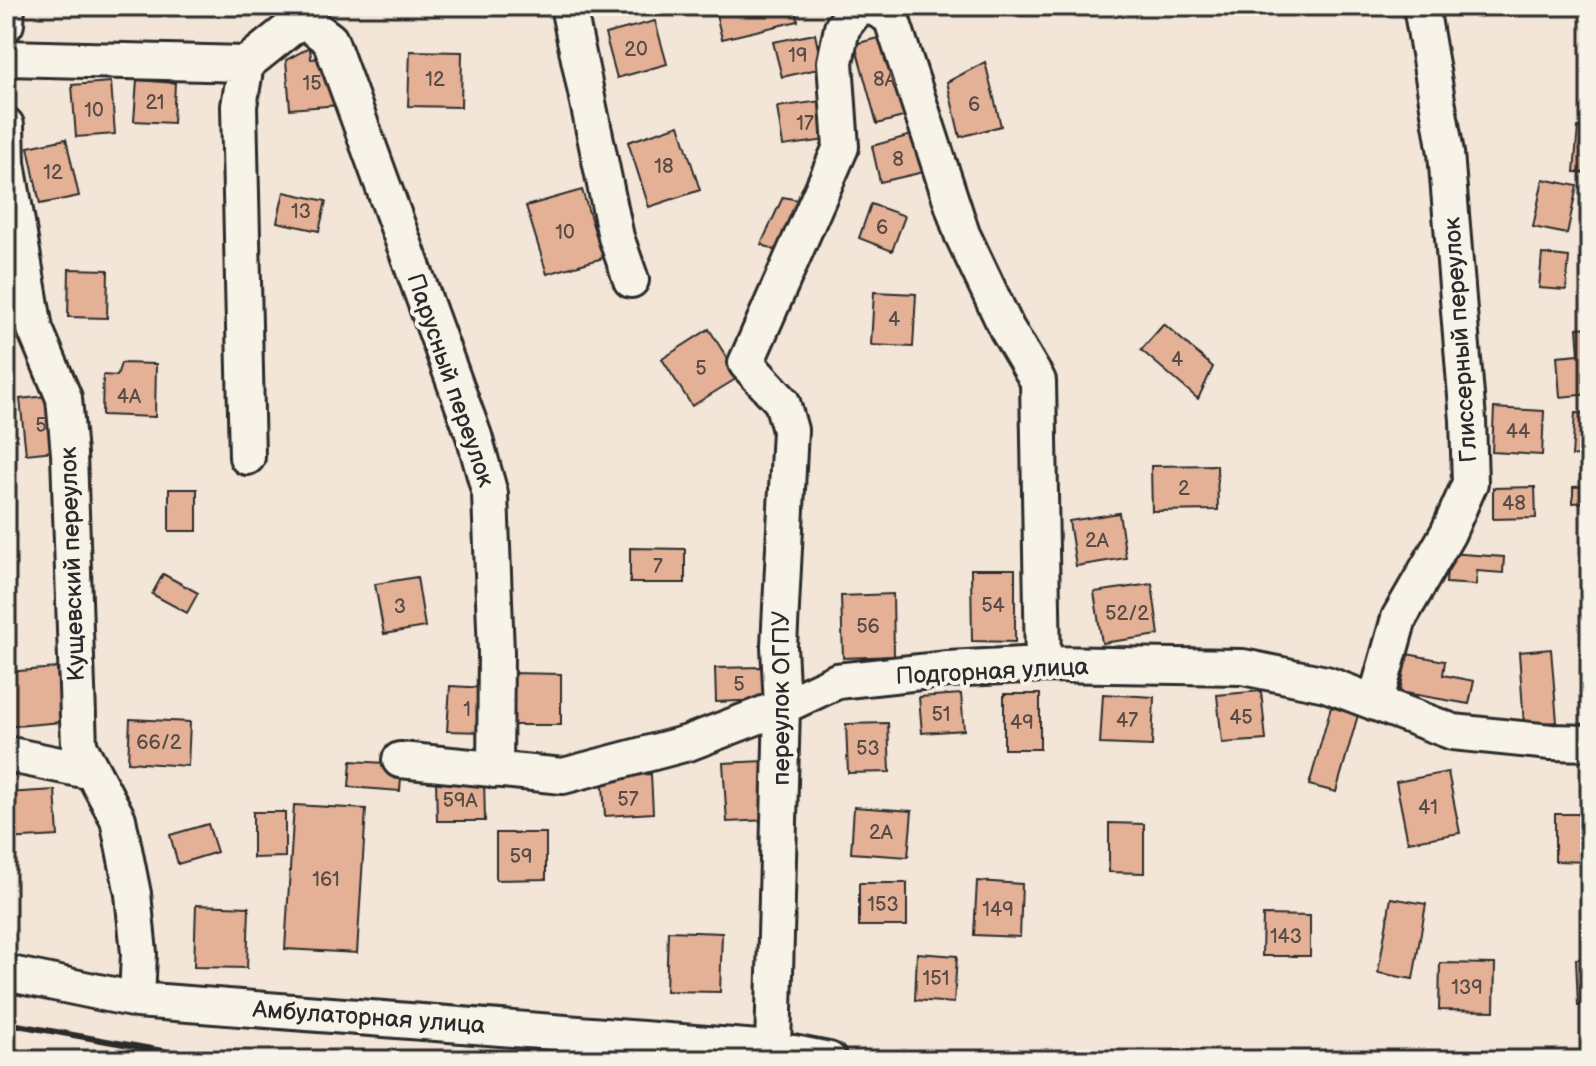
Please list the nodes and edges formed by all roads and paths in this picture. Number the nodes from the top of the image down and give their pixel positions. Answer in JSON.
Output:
{"nodes":[{"id":1,"x":7,"y":6,"type":"edge"},
{"id":2,"x":568,"y":6,"type":"edge"},
{"id":3,"x":859,"y":6,"type":"edge"},
{"id":4,"x":870,"y":6,"type":"edge"},
{"id":5,"x":1421,"y":6,"type":"edge"},
{"id":6,"x":306,"y":12,"type":"edge"},
{"id":7,"x":6,"y":24,"type":"edge"},
{"id":8,"x":6,"y":58,"type":"edge"},
{"id":9,"x":246,"y":64,"type":"junction"},
{"id":10,"x":6,"y":125,"type":"edge"},
{"id":11,"x":631,"y":280,"type":"dead end"},
{"id":12,"x":247,"y":457,"type":"dead end"},
{"id":13,"x":1043,"y":664,"type":"junction"},
{"id":14,"x":1375,"y":703,"type":"junction"},
{"id":15,"x":782,"y":707,"type":"junction"},
{"id":16,"x":1590,"y":743,"type":"edge"},
{"id":17,"x":6,"y":754,"type":"edge"},
{"id":18,"x":400,"y":760,"type":"dead end"},
{"id":19,"x":495,"y":770,"type":"junction"},
{"id":20,"x":93,"y":772,"type":"junction"},
{"id":21,"x":6,"y":973,"type":"edge"},
{"id":22,"x":137,"y":1000,"type":"junction"},
{"id":23,"x":773,"y":1049,"type":"junction"},
{"id":24,"x":829,"y":1060,"type":"edge"}],
"edges":[{"from":1,"to":7,"type":"street"},
{"from":2,"to":11,"type":"street"},
{"from":3,"to":15,"type":"street","name":"переулок ОГПУ"},
{"from":4,"to":13,"type":"street"},
{"from":5,"to":14,"type":"street","name":"Глиссерный переулок"},
{"from":6,"to":9,"type":"street","name":"Парусный переулок"},
{"from":6,"to":19,"type":"street","name":"Парусный переулок"},
{"from":8,"to":9,"type":"street"},
{"from":9,"to":12,"type":"street"},
{"from":10,"to":20,"type":"street","name":"Кущевский переулок"},
{"from":13,"to":14,"type":"street","name":"Подгорная улица"},
{"from":13,"to":15,"type":"street","name":"Подгорная улица"},
{"from":14,"to":16,"type":"street","name":"Подгорная улица"},
{"from":15,"to":19,"type":"street","name":"Подгорная улица"},
{"from":15,"to":23,"type":"street","name":"переулок ОГПУ"},
{"from":17,"to":20,"type":"street"},
{"from":18,"to":19,"type":"street","name":"Подгорная улица"},
{"from":20,"to":22,"type":"street","name":"Кущевский переулок"},
{"from":21,"to":22,"type":"street","name":"Амбулаторная улица"},
{"from":22,"to":23,"type":"street","name":"Амбулаторная улица"},
{"from":23,"to":24,"type":"street","name":"Амбулаторная улица"}]}
